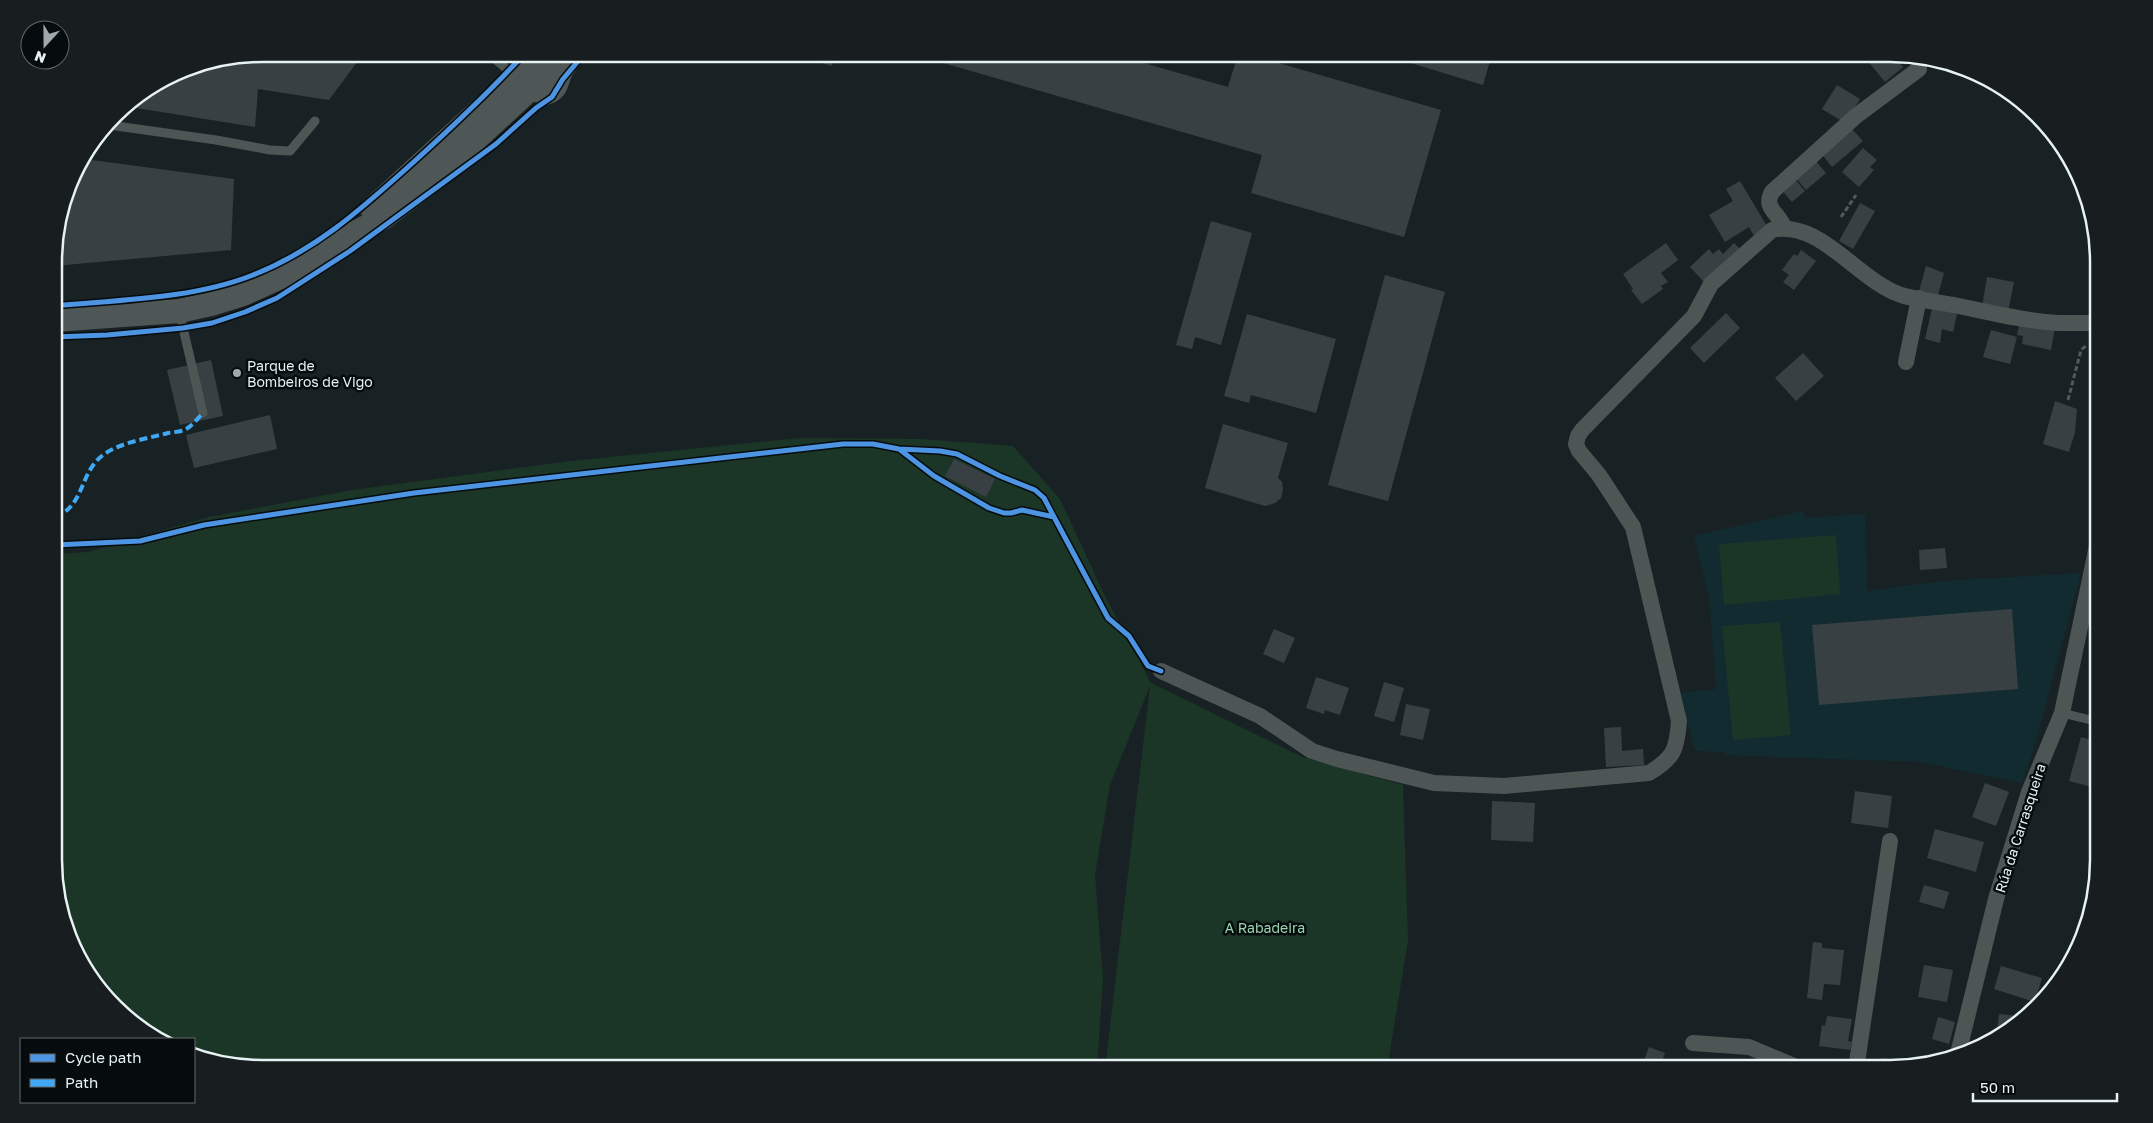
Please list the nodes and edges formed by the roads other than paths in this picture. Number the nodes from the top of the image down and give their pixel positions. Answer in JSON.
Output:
{"nodes":[{"id":1,"x":513,"y":62,"type":"edge"},
{"id":2,"x":557,"y":62,"type":"edge"},
{"id":3,"x":1918,"y":69,"type":"dead end"},
{"id":4,"x":540,"y":71,"type":"edge"},
{"id":5,"x":315,"y":121,"type":"dead end"},
{"id":6,"x":115,"y":127,"type":"edge"},
{"id":7,"x":1784,"y":227,"type":"junction"},
{"id":8,"x":347,"y":237,"type":"junction"},
{"id":9,"x":1919,"y":298,"type":"junction"},
{"id":10,"x":179,"y":311,"type":"junction"},
{"id":11,"x":62,"y":319,"type":"edge"},
{"id":12,"x":2090,"y":323,"type":"edge"},
{"id":13,"x":1906,"y":362,"type":"dead end"},
{"id":14,"x":203,"y":413,"type":"dead end"},
{"id":15,"x":2090,"y":578,"type":"edge"},
{"id":16,"x":1161,"y":671,"type":"dead end"},
{"id":17,"x":2062,"y":712,"type":"junction"},
{"id":18,"x":2090,"y":720,"type":"edge"},
{"id":19,"x":1890,"y":841,"type":"dead end"},
{"id":20,"x":1693,"y":1043,"type":"dead end"},
{"id":21,"x":1959,"y":1048,"type":"edge"},
{"id":22,"x":1780,"y":1060,"type":"edge"},
{"id":23,"x":1857,"y":1060,"type":"edge"}],
"edges":[{"from":1,"to":4,"type":"lane"},
{"from":2,"to":4,"type":"main road"},
{"from":3,"to":7,"type":"street"},
{"from":4,"to":8,"type":"main road"},
{"from":4,"to":8,"type":"main road"},
{"from":5,"to":6,"type":"lane"},
{"from":7,"to":9,"type":"street"},
{"from":7,"to":16,"type":"street"},
{"from":8,"to":10,"type":"main road"},
{"from":9,"to":12,"type":"street"},
{"from":9,"to":13,"type":"street"},
{"from":10,"to":11,"type":"main road"},
{"from":10,"to":14,"type":"lane"},
{"from":15,"to":17,"type":"street","name":"Rúa da Carrasqueira"},
{"from":17,"to":18,"type":"lane"},
{"from":17,"to":21,"type":"street","name":"Rúa da Carrasqueira"},
{"from":19,"to":23,"type":"street"},
{"from":20,"to":22,"type":"street"}]}
